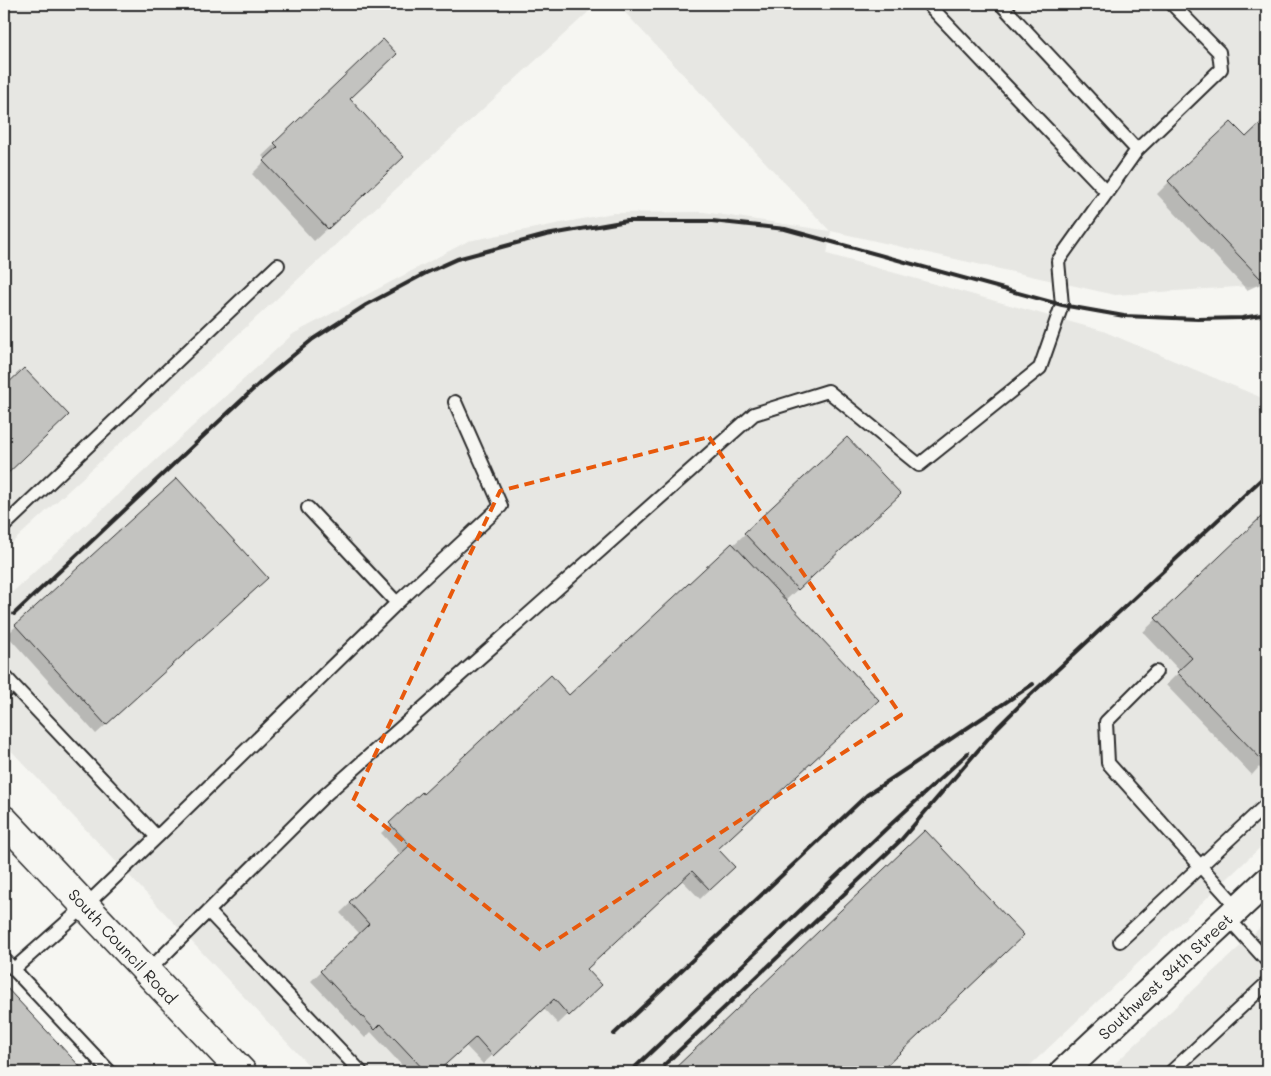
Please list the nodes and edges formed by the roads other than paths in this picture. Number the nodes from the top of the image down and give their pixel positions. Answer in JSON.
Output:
{"nodes":[{"id":1,"x":928,"y":4,"type":"edge"},
{"id":2,"x":1001,"y":4,"type":"edge"},
{"id":3,"x":1172,"y":4,"type":"edge"},
{"id":4,"x":1137,"y":150,"type":"junction"},
{"id":5,"x":1107,"y":192,"type":"junction"},
{"id":6,"x":278,"y":264,"type":"dead end"},
{"id":7,"x":454,"y":402,"type":"dead end"},
{"id":8,"x":308,"y":508,"type":"dead end"},
{"id":9,"x":4,"y":526,"type":"edge"},
{"id":10,"x":397,"y":603,"type":"junction"},
{"id":11,"x":1156,"y":672,"type":"dead end"},
{"id":12,"x":4,"y":675,"type":"edge"},
{"id":13,"x":8,"y":689,"type":"edge"},
{"id":14,"x":1267,"y":804,"type":"edge"},
{"id":15,"x":4,"y":820,"type":"edge"},
{"id":16,"x":157,"y":838,"type":"junction"},
{"id":17,"x":1200,"y":866,"type":"junction"},
{"id":18,"x":1267,"y":881,"type":"edge"},
{"id":19,"x":85,"y":906,"type":"junction"},
{"id":20,"x":208,"y":911,"type":"junction"},
{"id":21,"x":1233,"y":913,"type":"junction"},
{"id":22,"x":1120,"y":941,"type":"dead end"},
{"id":23,"x":4,"y":958,"type":"edge"},
{"id":24,"x":1267,"y":961,"type":"edge"},
{"id":25,"x":14,"y":969,"type":"junction"},
{"id":26,"x":147,"y":972,"type":"junction"},
{"id":27,"x":1267,"y":983,"type":"edge"},
{"id":28,"x":110,"y":1072,"type":"edge"},
{"id":29,"x":242,"y":1072,"type":"edge"},
{"id":30,"x":361,"y":1072,"type":"edge"},
{"id":31,"x":1063,"y":1072,"type":"edge"},
{"id":32,"x":1171,"y":1072,"type":"edge"}],
"edges":[{"from":1,"to":5,"type":"lane"},
{"from":2,"to":4,"type":"lane"},
{"from":3,"to":4,"type":"lane"},
{"from":4,"to":5,"type":"lane"},
{"from":5,"to":20,"type":"lane"},
{"from":6,"to":9,"type":"lane"},
{"from":7,"to":10,"type":"lane"},
{"from":8,"to":10,"type":"lane"},
{"from":10,"to":16,"type":"lane"},
{"from":11,"to":17,"type":"lane"},
{"from":12,"to":13,"type":"lane"},
{"from":13,"to":16,"type":"lane"},
{"from":14,"to":17,"type":"lane"},
{"from":15,"to":19,"type":"main road","name":"South Council Road"},
{"from":16,"to":19,"type":"lane"},
{"from":17,"to":21,"type":"lane"},
{"from":17,"to":22,"type":"lane"},
{"from":18,"to":21,"type":"street","name":"Southwest 34th Street"},
{"from":19,"to":25,"type":"lane"},
{"from":19,"to":26,"type":"main road","name":"South Council Road"},
{"from":20,"to":26,"type":"lane"},
{"from":20,"to":30,"type":"lane"},
{"from":21,"to":24,"type":"lane"},
{"from":21,"to":31,"type":"street","name":"Southwest 34th Street"},
{"from":23,"to":25,"type":"lane"},
{"from":25,"to":28,"type":"lane"},
{"from":26,"to":29,"type":"main road","name":"South Council Road"},
{"from":27,"to":32,"type":"lane"}]}
